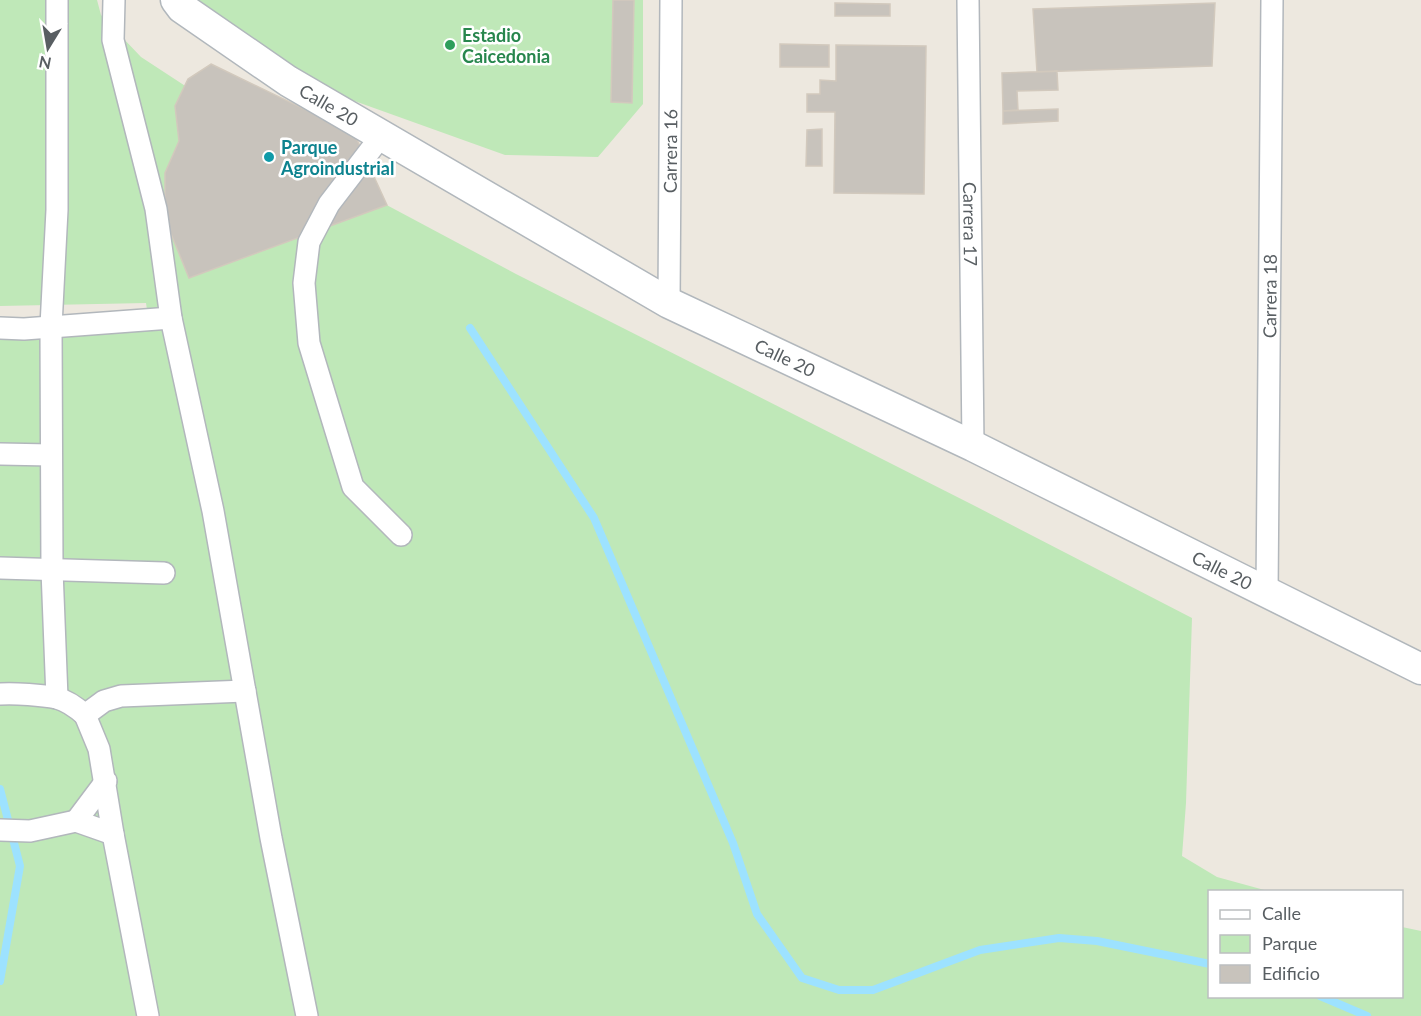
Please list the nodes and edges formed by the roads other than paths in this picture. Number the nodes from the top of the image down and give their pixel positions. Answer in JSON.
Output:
{"nodes":[{"id":1,"x":57,"y":0,"type":"edge"},
{"id":2,"x":114,"y":0,"type":"edge"},
{"id":3,"x":176,"y":0,"type":"edge"},
{"id":4,"x":671,"y":0,"type":"edge"},
{"id":5,"x":968,"y":0,"type":"edge"},
{"id":6,"x":1272,"y":0,"type":"edge"},
{"id":7,"x":382,"y":135,"type":"junction"},
{"id":8,"x":669,"y":303,"type":"junction"},
{"id":9,"x":171,"y":318,"type":"junction"},
{"id":10,"x":51,"y":326,"type":"junction"},
{"id":11,"x":0,"y":328,"type":"edge"},
{"id":12,"x":973,"y":446,"type":"junction"},
{"id":13,"x":0,"y":454,"type":"edge"},
{"id":14,"x":51,"y":455,"type":"junction"},
{"id":15,"x":401,"y":536,"type":"dead end"},
{"id":16,"x":0,"y":568,"type":"edge"},
{"id":17,"x":52,"y":570,"type":"junction"},
{"id":18,"x":164,"y":573,"type":"dead end"},
{"id":19,"x":1267,"y":593,"type":"junction"},
{"id":20,"x":1421,"y":669,"type":"edge"},
{"id":21,"x":245,"y":691,"type":"junction"},
{"id":22,"x":0,"y":694,"type":"edge"},
{"id":23,"x":57,"y":698,"type":"junction"},
{"id":24,"x":86,"y":715,"type":"junction"},
{"id":25,"x":106,"y":781,"type":"junction"},
{"id":26,"x":76,"y":821,"type":"junction"},
{"id":27,"x":0,"y":830,"type":"edge"},
{"id":28,"x":113,"y":834,"type":"junction"},
{"id":29,"x":148,"y":1016,"type":"edge"},
{"id":30,"x":307,"y":1016,"type":"edge"}],
"edges":[{"from":1,"to":10,"type":"street"},
{"from":2,"to":9,"type":"street"},
{"from":3,"to":7,"type":"main road","name":"Calle 20"},
{"from":4,"to":8,"type":"street","name":"Carrera 16"},
{"from":5,"to":12,"type":"street","name":"Carrera 17"},
{"from":6,"to":19,"type":"street","name":"Carrera 18"},
{"from":7,"to":8,"type":"main road","name":"Calle 20"},
{"from":7,"to":15,"type":"street"},
{"from":8,"to":12,"type":"main road","name":"Calle 20"},
{"from":9,"to":10,"type":"street"},
{"from":9,"to":21,"type":"street"},
{"from":10,"to":11,"type":"street"},
{"from":10,"to":14,"type":"street"},
{"from":12,"to":19,"type":"main road","name":"Calle 20"},
{"from":13,"to":14,"type":"street"},
{"from":14,"to":17,"type":"street"},
{"from":16,"to":17,"type":"street"},
{"from":17,"to":18,"type":"street"},
{"from":17,"to":23,"type":"street"},
{"from":19,"to":20,"type":"main road","name":"Calle 20"},
{"from":21,"to":24,"type":"street"},
{"from":21,"to":30,"type":"street"},
{"from":22,"to":23,"type":"street"},
{"from":23,"to":24,"type":"street"},
{"from":24,"to":25,"type":"street"},
{"from":25,"to":26,"type":"street"},
{"from":25,"to":28,"type":"street"},
{"from":26,"to":27,"type":"street"},
{"from":26,"to":28,"type":"street"},
{"from":28,"to":29,"type":"street"}]}
